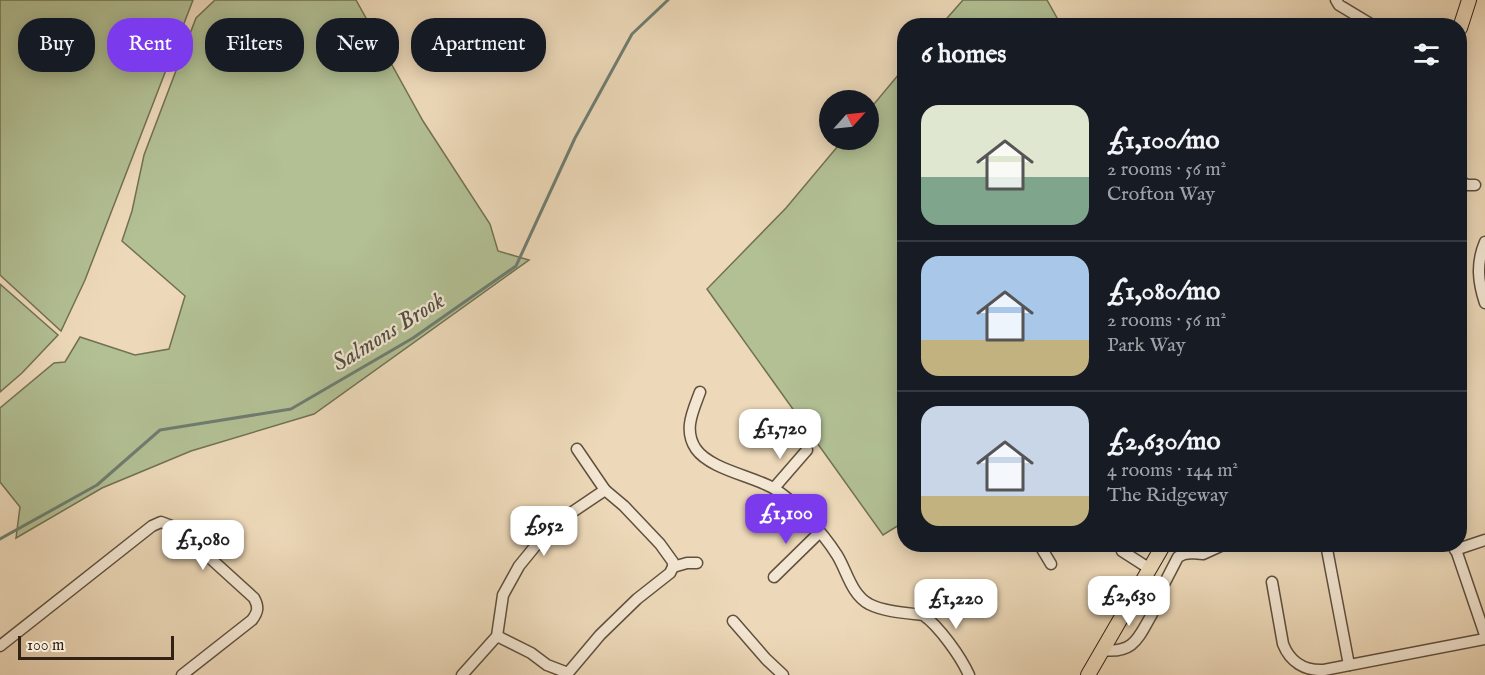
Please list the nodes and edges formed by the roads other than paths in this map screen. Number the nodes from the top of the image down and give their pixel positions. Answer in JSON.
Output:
{"nodes":[{"id":1,"x":1336,"y":0,"type":"edge"},
{"id":2,"x":1468,"y":0,"type":"edge"},
{"id":3,"x":1361,"y":18,"type":"edge"},
{"id":4,"x":1463,"y":18,"type":"edge"},
{"id":5,"x":1467,"y":185,"type":"edge"},
{"id":6,"x":1475,"y":185,"type":"dead end"},
{"id":7,"x":1485,"y":242,"type":"edge"},
{"id":8,"x":1485,"y":303,"type":"edge"},
{"id":9,"x":700,"y":392,"type":"dead end"},
{"id":10,"x":578,"y":449,"type":"dead end"},
{"id":11,"x":807,"y":450,"type":"dead end"},
{"id":12,"x":774,"y":488,"type":"junction"},
{"id":13,"x":605,"y":490,"type":"junction"},
{"id":14,"x":819,"y":533,"type":"junction"},
{"id":15,"x":1485,"y":540,"type":"edge"},
{"id":16,"x":1467,"y":544,"type":"edge"},
{"id":17,"x":1044,"y":552,"type":"edge"},
{"id":18,"x":1124,"y":552,"type":"edge"},
{"id":19,"x":1160,"y":552,"type":"edge"},
{"id":20,"x":1207,"y":552,"type":"edge"},
{"id":21,"x":1327,"y":552,"type":"edge"},
{"id":22,"x":1456,"y":552,"type":"edge"},
{"id":23,"x":697,"y":563,"type":"dead end"},
{"id":24,"x":1051,"y":564,"type":"dead end"},
{"id":25,"x":673,"y":567,"type":"junction"},
{"id":26,"x":1150,"y":569,"type":"junction"},
{"id":27,"x":774,"y":577,"type":"dead end"},
{"id":28,"x":1272,"y":582,"type":"dead end"},
{"id":29,"x":1136,"y":593,"type":"junction"},
{"id":30,"x":1152,"y":605,"type":"junction"},
{"id":31,"x":733,"y":621,"type":"dead end"},
{"id":32,"x":497,"y":636,"type":"junction"},
{"id":33,"x":1485,"y":637,"type":"edge"},
{"id":34,"x":0,"y":646,"type":"edge"},
{"id":35,"x":1102,"y":650,"type":"junction"},
{"id":36,"x":1348,"y":665,"type":"junction"},
{"id":37,"x":568,"y":674,"type":"edge"},
{"id":38,"x":182,"y":675,"type":"edge"},
{"id":39,"x":462,"y":675,"type":"edge"},
{"id":40,"x":783,"y":675,"type":"edge"},
{"id":41,"x":969,"y":675,"type":"edge"},
{"id":42,"x":1088,"y":675,"type":"edge"}],
"edges":[{"from":1,"to":3,"type":"street"},
{"from":2,"to":4,"type":"main road"},
{"from":5,"to":6,"type":"street"},
{"from":7,"to":8,"type":"street"},
{"from":9,"to":12,"type":"street"},
{"from":10,"to":13,"type":"street"},
{"from":11,"to":12,"type":"street"},
{"from":12,"to":14,"type":"street"},
{"from":13,"to":25,"type":"street"},
{"from":13,"to":32,"type":"street"},
{"from":14,"to":27,"type":"street"},
{"from":14,"to":41,"type":"street"},
{"from":15,"to":16,"type":"street"},
{"from":17,"to":24,"type":"street"},
{"from":18,"to":26,"type":"street"},
{"from":19,"to":26,"type":"main road"},
{"from":20,"to":30,"type":"street"},
{"from":21,"to":36,"type":"street"},
{"from":22,"to":33,"type":"street"},
{"from":23,"to":25,"type":"street"},
{"from":25,"to":37,"type":"street"},
{"from":26,"to":29,"type":"main road"},
{"from":28,"to":36,"type":"street"},
{"from":29,"to":30,"type":"street"},
{"from":29,"to":35,"type":"main road"},
{"from":30,"to":35,"type":"street"},
{"from":31,"to":40,"type":"street"},
{"from":32,"to":37,"type":"street"},
{"from":32,"to":39,"type":"street"},
{"from":33,"to":36,"type":"street"},
{"from":34,"to":38,"type":"street"},
{"from":35,"to":42,"type":"main road"}]}
